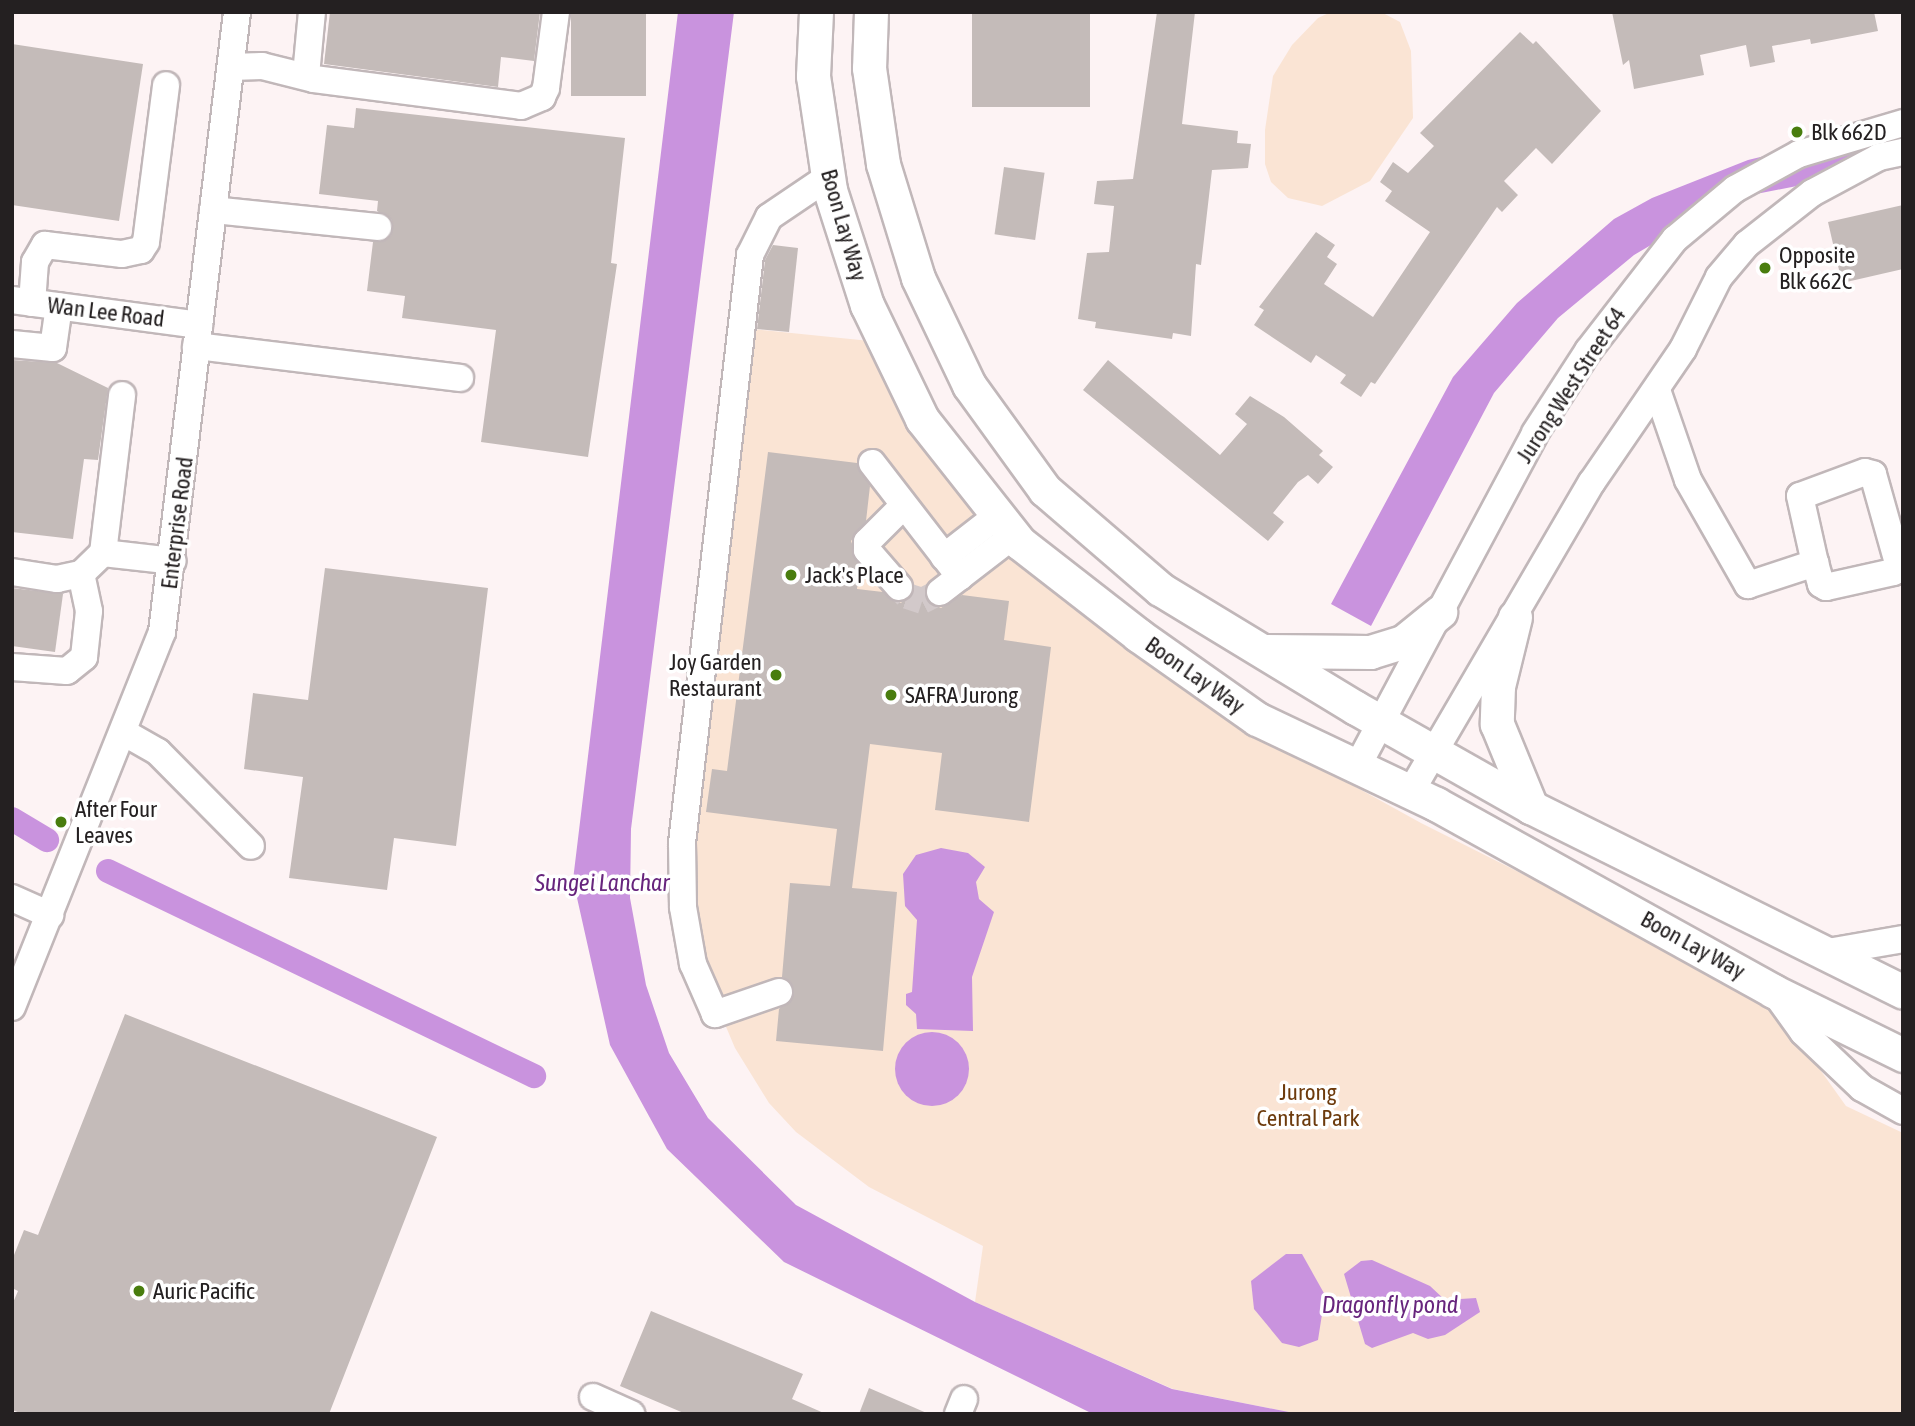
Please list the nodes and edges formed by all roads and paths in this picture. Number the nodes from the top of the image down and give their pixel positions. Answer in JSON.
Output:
{"nodes":[{"id":1,"x":237,"y":12,"type":"edge"},
{"id":2,"x":312,"y":12,"type":"edge"},
{"id":3,"x":556,"y":12,"type":"edge"},
{"id":4,"x":816,"y":12,"type":"edge"},
{"id":5,"x":871,"y":12,"type":"edge"},
{"id":6,"x":231,"y":67,"type":"junction"},
{"id":7,"x":306,"y":75,"type":"junction"},
{"id":8,"x":166,"y":85,"type":"dead end"},
{"id":9,"x":1903,"y":123,"type":"edge"},
{"id":10,"x":1903,"y":152,"type":"edge"},
{"id":11,"x":828,"y":177,"type":"junction"},
{"id":12,"x":214,"y":210,"type":"junction"},
{"id":13,"x":378,"y":228,"type":"dead end"},
{"id":14,"x":22,"y":302,"type":"edge"},
{"id":15,"x":59,"y":306,"type":"junction"},
{"id":16,"x":198,"y":335,"type":"junction"},
{"id":17,"x":12,"y":344,"type":"edge"},
{"id":18,"x":460,"y":378,"type":"dead end"},
{"id":19,"x":1657,"y":390,"type":"junction"},
{"id":20,"x":121,"y":395,"type":"dead end"},
{"id":21,"x":872,"y":463,"type":"dead end"},
{"id":22,"x":903,"y":506,"type":"junction"},
{"id":23,"x":1894,"y":506,"type":"edge"},
{"id":24,"x":1006,"y":525,"type":"junction"},
{"id":25,"x":1897,"y":540,"type":"edge"},
{"id":26,"x":103,"y":553,"type":"junction"},
{"id":27,"x":173,"y":561,"type":"junction"},
{"id":28,"x":1815,"y":563,"type":"junction"},
{"id":29,"x":12,"y":572,"type":"edge"},
{"id":30,"x":81,"y":574,"type":"junction"},
{"id":31,"x":899,"y":587,"type":"tunnel mouth"},
{"id":32,"x":1440,"y":612,"type":"junction"},
{"id":33,"x":1515,"y":617,"type":"junction"},
{"id":34,"x":1264,"y":651,"type":"junction"},
{"id":35,"x":12,"y":667,"type":"edge"},
{"id":36,"x":1380,"y":718,"type":"junction"},
{"id":37,"x":123,"y":732,"type":"junction"},
{"id":38,"x":1434,"y":752,"type":"junction"},
{"id":39,"x":1357,"y":767,"type":"junction"},
{"id":40,"x":1410,"y":793,"type":"junction"},
{"id":41,"x":1531,"y":807,"type":"junction"},
{"id":42,"x":251,"y":846,"type":"dead end"},
{"id":43,"x":12,"y":898,"type":"edge"},
{"id":44,"x":50,"y":915,"type":"junction"},
{"id":45,"x":1903,"y":939,"type":"edge"},
{"id":46,"x":1822,"y":953,"type":"junction"},
{"id":47,"x":1773,"y":990,"type":"junction"},
{"id":48,"x":779,"y":992,"type":"dead end"},
{"id":49,"x":1903,"y":992,"type":"edge"},
{"id":50,"x":13,"y":1000,"type":"edge"},
{"id":51,"x":1903,"y":1055,"type":"edge"},
{"id":52,"x":1903,"y":1111,"type":"edge"},
{"id":53,"x":593,"y":1397,"type":"dead end"},
{"id":54,"x":631,"y":1414,"type":"edge"}],
"edges":[{"from":1,"to":6,"type":"street","name":"Enterprise Road"},
{"from":2,"to":7,"type":"street"},
{"from":3,"to":7,"type":"street"},
{"from":4,"to":11,"type":"main road","name":"Boon Lay Way"},
{"from":5,"to":34,"type":"main road","name":"Boon Lay Way"},
{"from":6,"to":7,"type":"street"},
{"from":6,"to":12,"type":"street","name":"Enterprise Road"},
{"from":8,"to":14,"type":"street"},
{"from":9,"to":32,"type":"street","name":"Jurong West Street 64"},
{"from":10,"to":19,"type":"street"},
{"from":11,"to":24,"type":"main road","name":"Boon Lay Way"},
{"from":11,"to":48,"type":"street"},
{"from":12,"to":13,"type":"street"},
{"from":12,"to":16,"type":"street","name":"Enterprise Road"},
{"from":14,"to":15,"type":"street","name":"Wan Lee Road"},
{"from":15,"to":16,"type":"street","name":"Wan Lee Road"},
{"from":15,"to":17,"type":"street"},
{"from":16,"to":18,"type":"street","name":"Wan Lee Road"},
{"from":16,"to":27,"type":"street","name":"Enterprise Road"},
{"from":19,"to":28,"type":"street"},
{"from":19,"to":33,"type":"street"},
{"from":20,"to":26,"type":"street"},
{"from":21,"to":22,"type":"street"},
{"from":22,"to":24,"type":"street"},
{"from":22,"to":31,"type":"street"},
{"from":23,"to":25,"type":"street"},
{"from":23,"to":28,"type":"street"},
{"from":24,"to":39,"type":"main road","name":"Boon Lay Way"},
{"from":25,"to":28,"type":"street"},
{"from":26,"to":27,"type":"street"},
{"from":26,"to":30,"type":"street"},
{"from":27,"to":37,"type":"street","name":"Enterprise Road"},
{"from":29,"to":30,"type":"street"},
{"from":30,"to":35,"type":"street"},
{"from":32,"to":34,"type":"main road"},
{"from":32,"to":36,"type":"street","name":"Jurong West Street 64"},
{"from":33,"to":38,"type":"street"},
{"from":33,"to":41,"type":"main road"},
{"from":34,"to":36,"type":"main road","name":"Boon Lay Way"},
{"from":36,"to":38,"type":"main road","name":"Boon Lay Way"},
{"from":36,"to":39,"type":"street","name":"Jurong West Street 64"},
{"from":37,"to":42,"type":"street"},
{"from":37,"to":44,"type":"street","name":"Enterprise Road"},
{"from":38,"to":40,"type":"street"},
{"from":38,"to":41,"type":"main road","name":"Boon Lay Way"},
{"from":39,"to":40,"type":"main road","name":"Boon Lay Way"},
{"from":40,"to":47,"type":"main road","name":"Boon Lay Way"},
{"from":41,"to":46,"type":"main road","name":"Boon Lay Way"},
{"from":43,"to":44,"type":"street"},
{"from":44,"to":50,"type":"street","name":"Enterprise Road"},
{"from":45,"to":46,"type":"street"},
{"from":46,"to":49,"type":"main road","name":"Boon Lay Way"},
{"from":47,"to":51,"type":"main road","name":"Boon Lay Way"},
{"from":47,"to":52,"type":"street"},
{"from":53,"to":54,"type":"street"}]}
